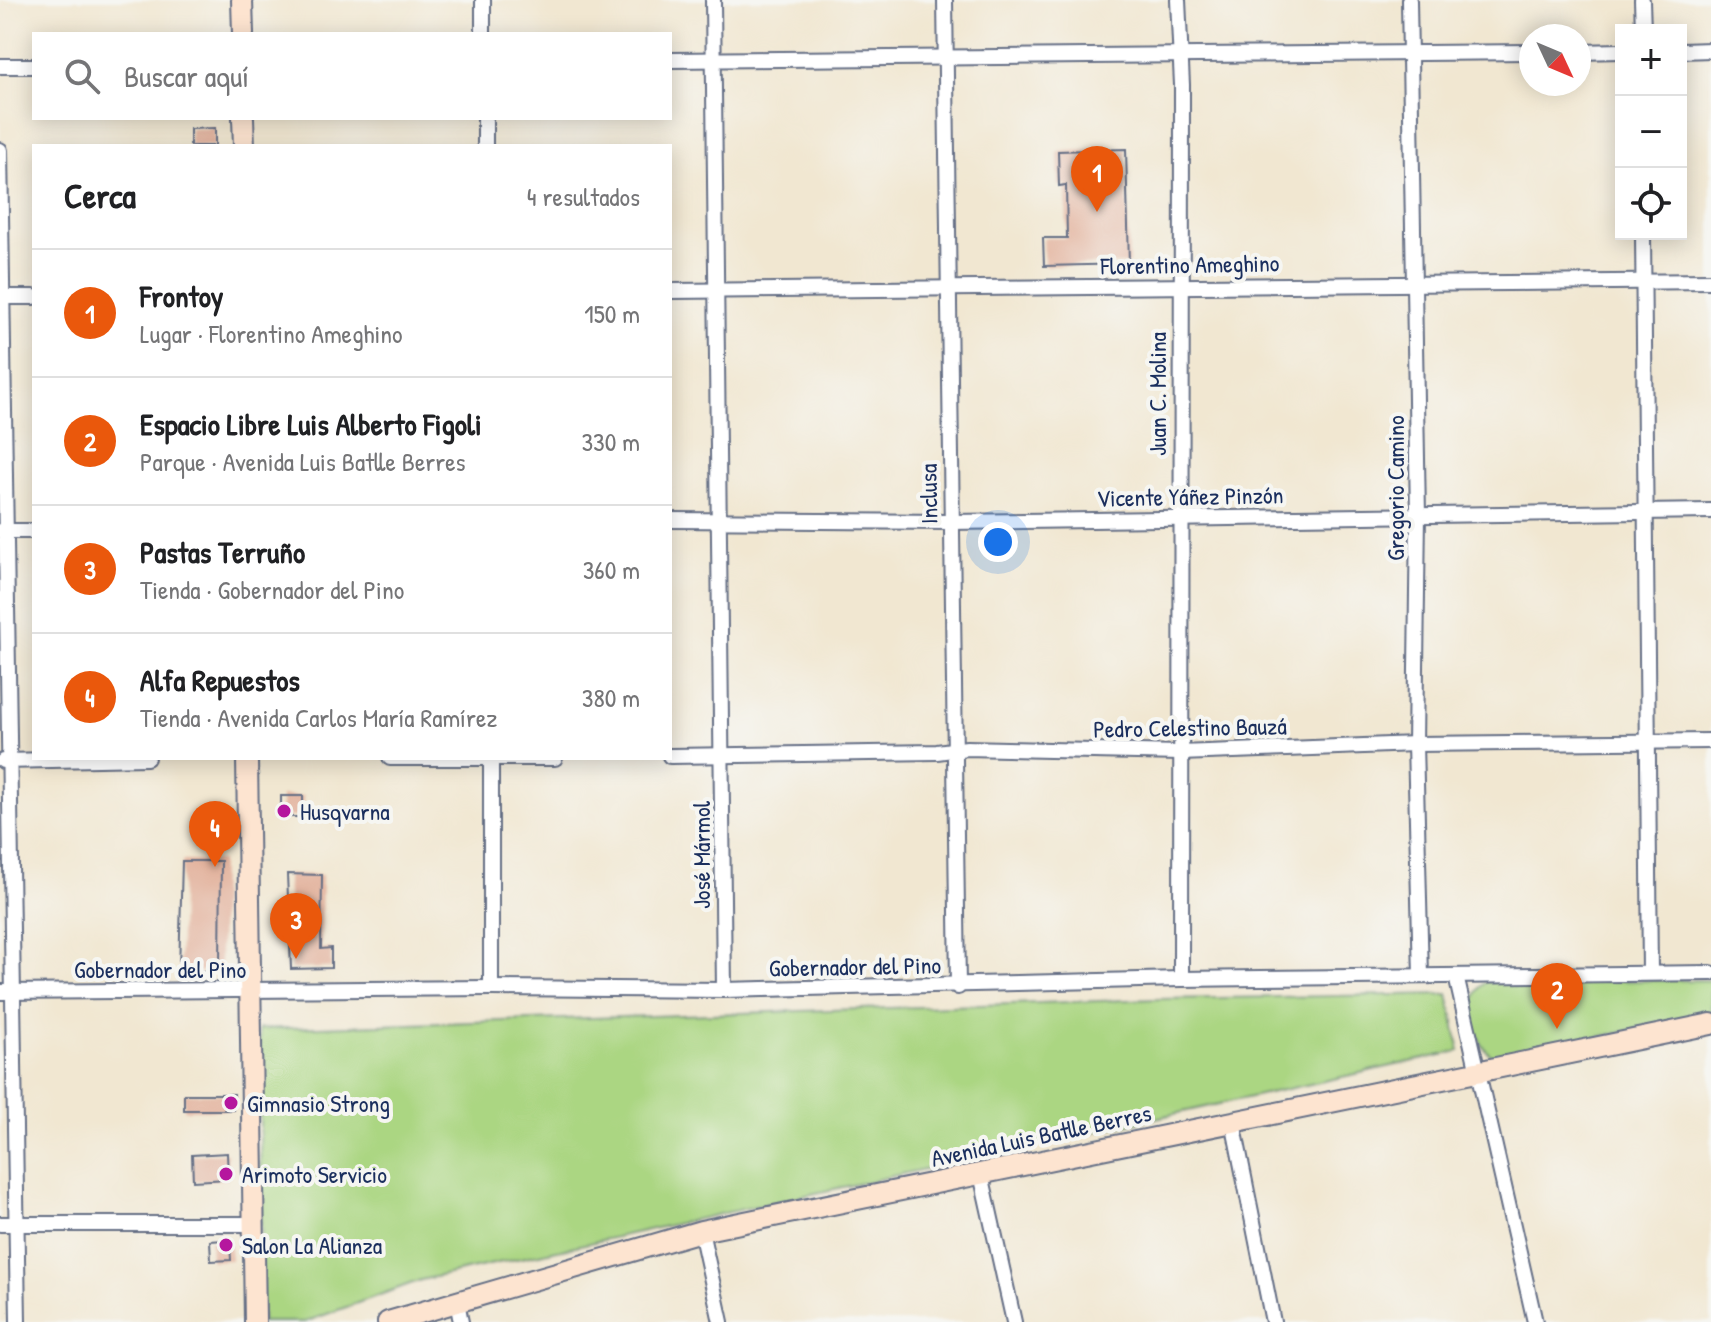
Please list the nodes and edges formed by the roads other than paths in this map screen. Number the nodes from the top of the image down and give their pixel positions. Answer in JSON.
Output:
{"nodes":[{"id":1,"x":242,"y":0,"type":"edge"},
{"id":2,"x":483,"y":0,"type":"edge"},
{"id":3,"x":713,"y":0,"type":"edge"},
{"id":4,"x":945,"y":0,"type":"edge"},
{"id":5,"x":1178,"y":0,"type":"edge"},
{"id":6,"x":1409,"y":0,"type":"edge"},
{"id":7,"x":1642,"y":0,"type":"edge"},
{"id":8,"x":1643,"y":24,"type":"edge"},
{"id":9,"x":243,"y":32,"type":"edge"},
{"id":10,"x":483,"y":32,"type":"edge"},
{"id":11,"x":1711,"y":50,"type":"edge"},
{"id":12,"x":1615,"y":51,"type":"edge"},
{"id":13,"x":1687,"y":51,"type":"edge"},
{"id":14,"x":1519,"y":52,"type":"edge"},
{"id":15,"x":1591,"y":52,"type":"edge"},
{"id":16,"x":1410,"y":53,"type":"junction"},
{"id":17,"x":1179,"y":55,"type":"junction"},
{"id":18,"x":945,"y":57,"type":"junction"},
{"id":19,"x":672,"y":60,"type":"edge"},
{"id":20,"x":714,"y":60,"type":"junction"},
{"id":21,"x":0,"y":66,"type":"edge"},
{"id":22,"x":32,"y":66,"type":"edge"},
{"id":23,"x":243,"y":120,"type":"edge"},
{"id":24,"x":485,"y":120,"type":"edge"},
{"id":25,"x":244,"y":144,"type":"edge"},
{"id":26,"x":485,"y":144,"type":"edge"},
{"id":27,"x":0,"y":150,"type":"edge"},
{"id":28,"x":1643,"y":240,"type":"edge"},
{"id":29,"x":1643,"y":281,"type":"junction"},
{"id":30,"x":1711,"y":281,"type":"edge"},
{"id":31,"x":1414,"y":284,"type":"junction"},
{"id":32,"x":1179,"y":287,"type":"junction"},
{"id":33,"x":948,"y":288,"type":"junction"},
{"id":34,"x":672,"y":291,"type":"edge"},
{"id":35,"x":718,"y":291,"type":"junction"},
{"id":36,"x":2,"y":297,"type":"edge"},
{"id":37,"x":32,"y":297,"type":"edge"},
{"id":38,"x":1711,"y":511,"type":"edge"},
{"id":39,"x":1645,"y":512,"type":"junction"},
{"id":40,"x":1418,"y":515,"type":"junction"},
{"id":41,"x":1180,"y":517,"type":"junction"},
{"id":42,"x":718,"y":519,"type":"junction"},
{"id":43,"x":672,"y":520,"type":"edge"},
{"id":44,"x":950,"y":522,"type":"junction"},
{"id":45,"x":2,"y":531,"type":"edge"},
{"id":46,"x":32,"y":531,"type":"edge"},
{"id":47,"x":1648,"y":741,"type":"junction"},
{"id":48,"x":1711,"y":741,"type":"edge"},
{"id":49,"x":1415,"y":744,"type":"junction"},
{"id":50,"x":955,"y":750,"type":"junction"},
{"id":51,"x":1180,"y":753,"type":"junction"},
{"id":52,"x":722,"y":754,"type":"junction"},
{"id":53,"x":672,"y":756,"type":"edge"},
{"id":54,"x":52,"y":760,"type":"edge"},
{"id":55,"x":247,"y":760,"type":"edge"},
{"id":56,"x":491,"y":760,"type":"edge"},
{"id":57,"x":5,"y":761,"type":"edge"},
{"id":58,"x":1650,"y":973,"type":"junction"},
{"id":59,"x":1711,"y":973,"type":"edge"},
{"id":60,"x":1421,"y":976,"type":"junction"},
{"id":61,"x":1456,"y":976,"type":"junction"},
{"id":62,"x":1181,"y":979,"type":"junction"},
{"id":63,"x":958,"y":987,"type":"junction"},
{"id":64,"x":491,"y":988,"type":"junction"},
{"id":65,"x":724,"y":990,"type":"junction"},
{"id":66,"x":250,"y":991,"type":"junction"},
{"id":67,"x":6,"y":992,"type":"edge"},
{"id":68,"x":1711,"y":1024,"type":"edge"},
{"id":69,"x":1480,"y":1070,"type":"junction"},
{"id":70,"x":1233,"y":1122,"type":"junction"},
{"id":71,"x":981,"y":1174,"type":"junction"},
{"id":72,"x":0,"y":1224,"type":"edge"},
{"id":73,"x":16,"y":1224,"type":"junction"},
{"id":74,"x":253,"y":1224,"type":"junction"},
{"id":75,"x":701,"y":1231,"type":"junction"},
{"id":76,"x":459,"y":1312,"type":"edge"},
{"id":77,"x":18,"y":1322,"type":"edge"},
{"id":78,"x":255,"y":1322,"type":"edge"},
{"id":79,"x":388,"y":1322,"type":"edge"},
{"id":80,"x":721,"y":1322,"type":"edge"},
{"id":81,"x":1014,"y":1322,"type":"edge"},
{"id":82,"x":1273,"y":1322,"type":"edge"},
{"id":83,"x":1535,"y":1322,"type":"edge"}],
"edges":[{"from":1,"to":9,"type":"main road"},
{"from":2,"to":10,"type":"street"},
{"from":3,"to":20,"type":"street","name":"José Mármol"},
{"from":4,"to":18,"type":"street","name":"Inclusa"},
{"from":5,"to":17,"type":"street","name":"Juan C. Molina"},
{"from":6,"to":16,"type":"street","name":"Gregorio Camino"},
{"from":7,"to":8,"type":"street"},
{"from":11,"to":13,"type":"street"},
{"from":12,"to":15,"type":"street"},
{"from":14,"to":16,"type":"street"},
{"from":16,"to":17,"type":"street"},
{"from":16,"to":31,"type":"street","name":"Gregorio Camino"},
{"from":17,"to":18,"type":"street"},
{"from":17,"to":32,"type":"street","name":"Juan C. Molina"},
{"from":18,"to":20,"type":"street"},
{"from":18,"to":33,"type":"street","name":"Inclusa"},
{"from":19,"to":20,"type":"street"},
{"from":20,"to":35,"type":"street","name":"José Mármol"},
{"from":21,"to":22,"type":"street"},
{"from":23,"to":25,"type":"main road"},
{"from":24,"to":26,"type":"street"},
{"from":27,"to":36,"type":"street"},
{"from":28,"to":29,"type":"street"},
{"from":29,"to":30,"type":"street","name":"Florentino Ameghino"},
{"from":29,"to":31,"type":"street","name":"Florentino Ameghino"},
{"from":29,"to":39,"type":"street"},
{"from":31,"to":32,"type":"street","name":"Florentino Ameghino"},
{"from":31,"to":40,"type":"street","name":"Gregorio Camino"},
{"from":32,"to":33,"type":"street","name":"Florentino Ameghino"},
{"from":32,"to":41,"type":"street","name":"Juan C. Molina"},
{"from":33,"to":35,"type":"street","name":"Florentino Ameghino"},
{"from":33,"to":44,"type":"street","name":"Inclusa"},
{"from":34,"to":35,"type":"street","name":"Florentino Ameghino"},
{"from":35,"to":42,"type":"street","name":"José Mármol"},
{"from":36,"to":37,"type":"street"},
{"from":36,"to":45,"type":"street"},
{"from":38,"to":39,"type":"street","name":"Vicente Yáñez Pinzón"},
{"from":39,"to":40,"type":"street","name":"Vicente Yáñez Pinzón"},
{"from":39,"to":47,"type":"street"},
{"from":40,"to":41,"type":"street","name":"Vicente Yáñez Pinzón"},
{"from":40,"to":49,"type":"street","name":"Gregorio Camino"},
{"from":41,"to":44,"type":"street","name":"Vicente Yáñez Pinzón"},
{"from":41,"to":51,"type":"street","name":"Juan C. Molina"},
{"from":42,"to":43,"type":"street","name":"Vicente Yáñez Pinzón"},
{"from":42,"to":44,"type":"street","name":"Vicente Yáñez Pinzón"},
{"from":42,"to":52,"type":"street","name":"José Mármol"},
{"from":44,"to":50,"type":"street","name":"Inclusa"},
{"from":45,"to":46,"type":"street"},
{"from":45,"to":57,"type":"street"},
{"from":47,"to":48,"type":"street","name":"Pedro Celestino Bauzá"},
{"from":47,"to":49,"type":"street","name":"Pedro Celestino Bauzá"},
{"from":47,"to":58,"type":"street"},
{"from":49,"to":51,"type":"street","name":"Pedro Celestino Bauzá"},
{"from":49,"to":60,"type":"street","name":"Gregorio Camino"},
{"from":50,"to":51,"type":"street","name":"Pedro Celestino Bauzá"},
{"from":50,"to":52,"type":"street","name":"Pedro Celestino Bauzá"},
{"from":50,"to":63,"type":"street","name":"Inclusa"},
{"from":51,"to":62,"type":"street","name":"Juan C. Molina"},
{"from":52,"to":53,"type":"street","name":"Pedro Celestino Bauzá"},
{"from":52,"to":65,"type":"street","name":"José Mármol"},
{"from":54,"to":57,"type":"street"},
{"from":55,"to":66,"type":"main road"},
{"from":56,"to":64,"type":"street"},
{"from":57,"to":67,"type":"street"},
{"from":58,"to":59,"type":"street","name":"Gobernador del Pino"},
{"from":58,"to":61,"type":"street","name":"Gobernador del Pino"},
{"from":60,"to":61,"type":"street","name":"Gobernador del Pino"},
{"from":60,"to":62,"type":"street","name":"Gobernador del Pino"},
{"from":61,"to":69,"type":"street"},
{"from":62,"to":63,"type":"street","name":"Gobernador del Pino"},
{"from":63,"to":65,"type":"street","name":"Gobernador del Pino"},
{"from":64,"to":65,"type":"street","name":"Gobernador del Pino"},
{"from":64,"to":66,"type":"street","name":"Gobernador del Pino"},
{"from":66,"to":67,"type":"street","name":"Gobernador del Pino"},
{"from":66,"to":74,"type":"main road"},
{"from":67,"to":73,"type":"street"},
{"from":68,"to":69,"type":"main road","name":"Avenida Luis Batlle Berres"},
{"from":69,"to":70,"type":"main road","name":"Avenida Luis Batlle Berres"},
{"from":69,"to":83,"type":"street"},
{"from":70,"to":71,"type":"main road","name":"Avenida Luis Batlle Berres"},
{"from":70,"to":82,"type":"street"},
{"from":71,"to":75,"type":"main road","name":"Avenida Luis Batlle Berres"},
{"from":71,"to":81,"type":"street"},
{"from":72,"to":73,"type":"street"},
{"from":73,"to":74,"type":"street"},
{"from":73,"to":77,"type":"street"},
{"from":74,"to":78,"type":"main road"},
{"from":75,"to":76,"type":"main road","name":"Avenida Luis Batlle Berres"},
{"from":75,"to":80,"type":"street"},
{"from":76,"to":79,"type":"main road","name":"Avenida Luis Batlle Berres"}]}
